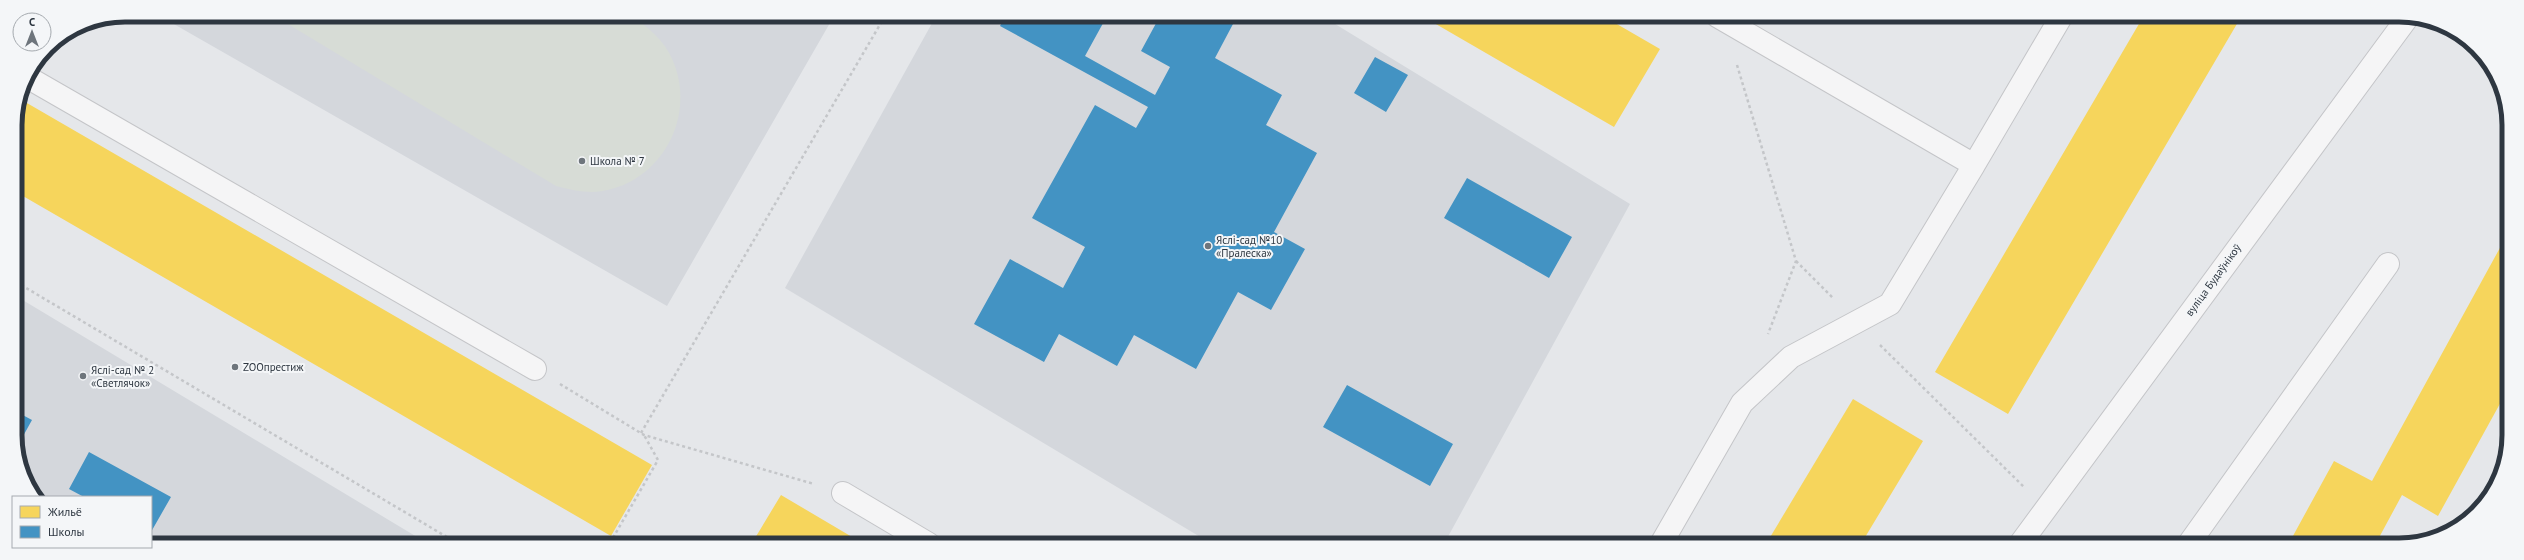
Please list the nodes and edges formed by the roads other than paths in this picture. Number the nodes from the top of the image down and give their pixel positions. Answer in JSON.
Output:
{"nodes":[{"id":1,"x":1727,"y":22,"type":"edge"},
{"id":2,"x":2058,"y":22,"type":"edge"},
{"id":3,"x":2404,"y":22,"type":"edge"},
{"id":4,"x":33,"y":80,"type":"edge"},
{"id":5,"x":1974,"y":165,"type":"junction"},
{"id":6,"x":2388,"y":264,"type":"dead end"},
{"id":7,"x":535,"y":369,"type":"road end"},
{"id":8,"x":843,"y":493,"type":"road end"},
{"id":9,"x":919,"y":538,"type":"edge"},
{"id":10,"x":1664,"y":538,"type":"edge"},
{"id":11,"x":2024,"y":538,"type":"edge"},
{"id":12,"x":2193,"y":538,"type":"edge"}],
"edges":[{"from":1,"to":5,"type":"street"},
{"from":2,"to":5,"type":"street"},
{"from":3,"to":11,"type":"street","name":"вуліца Будаўнікоў"},
{"from":4,"to":7,"type":"street"},
{"from":5,"to":10,"type":"street"},
{"from":6,"to":12,"type":"street"},
{"from":8,"to":9,"type":"street"}]}
